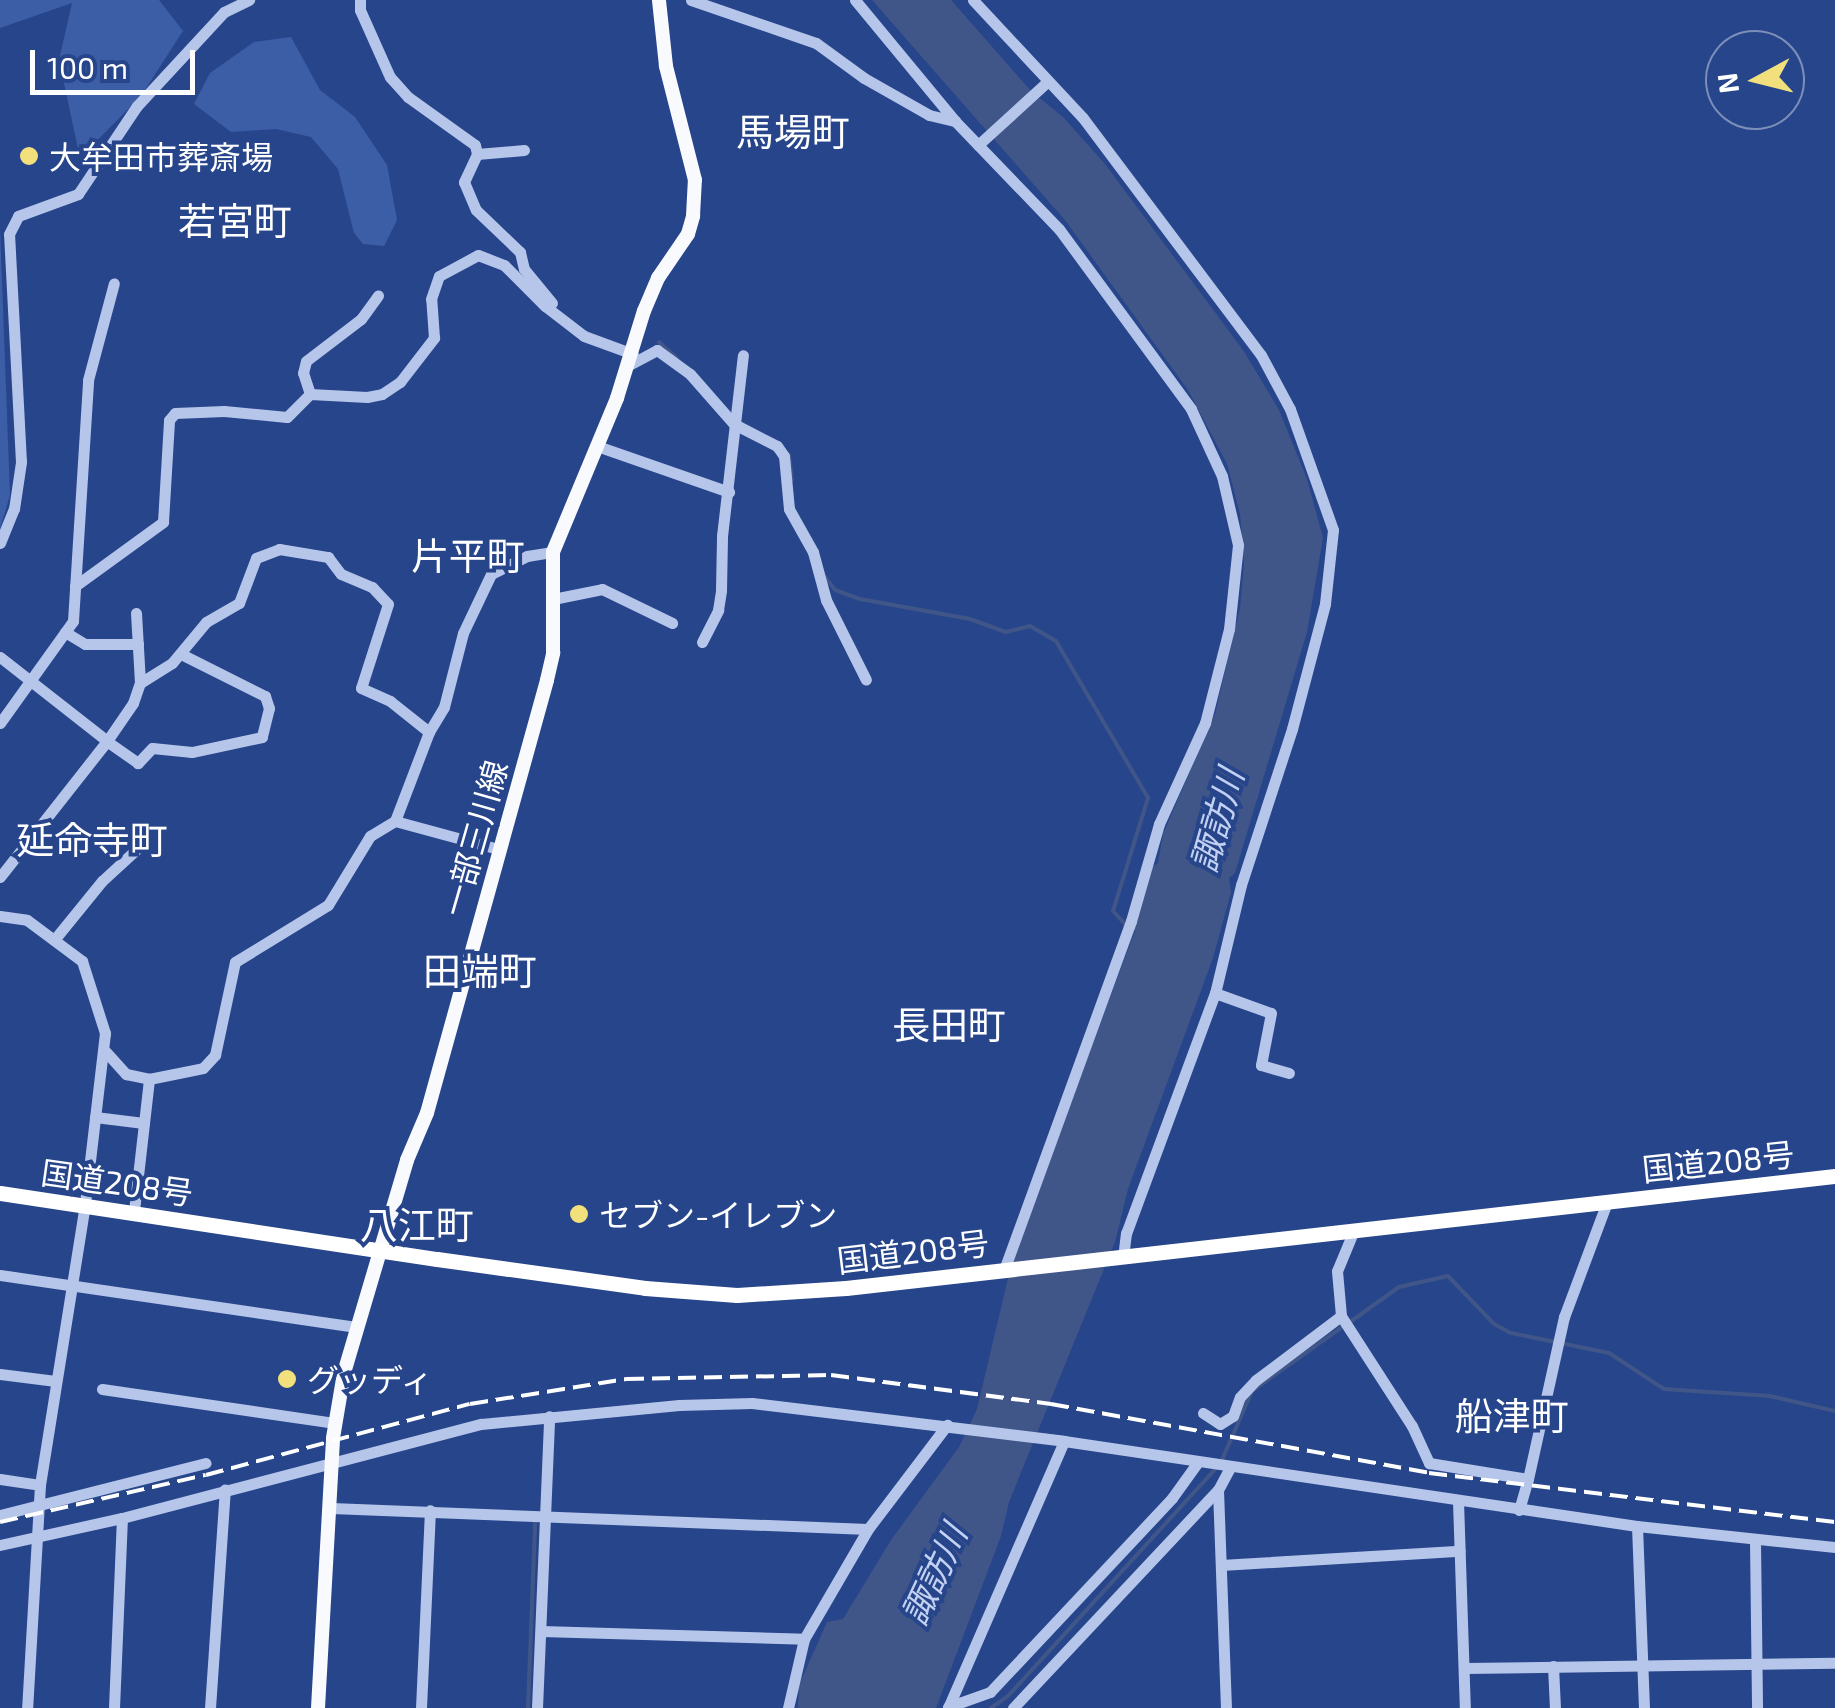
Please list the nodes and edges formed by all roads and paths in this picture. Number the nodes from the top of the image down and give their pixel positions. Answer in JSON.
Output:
{"nodes":[{"id":1,"x":249,"y":0,"type":"edge"},
{"id":2,"x":360,"y":0,"type":"edge"},
{"id":3,"x":660,"y":0,"type":"edge"},
{"id":4,"x":691,"y":0,"type":"edge"},
{"id":5,"x":856,"y":0,"type":"edge"},
{"id":6,"x":974,"y":0,"type":"edge"},
{"id":7,"x":1046,"y":83,"type":"junction"},
{"id":8,"x":955,"y":122,"type":"junction"},
{"id":9,"x":978,"y":145,"type":"junction"},
{"id":10,"x":524,"y":150,"type":"dead end"},
{"id":11,"x":477,"y":154,"type":"junction"},
{"id":12,"x":114,"y":284,"type":"dead end"},
{"id":13,"x":378,"y":296,"type":"dead end"},
{"id":14,"x":573,"y":329,"type":"junction"},
{"id":15,"x":743,"y":355,"type":"dead end"},
{"id":16,"x":631,"y":359,"type":"junction"},
{"id":17,"x":310,"y":394,"type":"junction"},
{"id":18,"x":734,"y":424,"type":"junction"},
{"id":19,"x":597,"y":446,"type":"junction"},
{"id":20,"x":729,"y":492,"type":"junction"},
{"id":21,"x":0,"y":542,"type":"edge"},
{"id":22,"x":553,"y":552,"type":"junction"},
{"id":23,"x":75,"y":586,"type":"junction"},
{"id":24,"x":553,"y":598,"type":"junction"},
{"id":25,"x":136,"y":613,"type":"dead end"},
{"id":26,"x":672,"y":623,"type":"dead end"},
{"id":27,"x":65,"y":632,"type":"junction"},
{"id":28,"x":702,"y":642,"type":"dead end"},
{"id":29,"x":138,"y":644,"type":"junction"},
{"id":30,"x":182,"y":654,"type":"junction"},
{"id":31,"x":0,"y":657,"type":"edge"},
{"id":32,"x":29,"y":680,"type":"junction"},
{"id":33,"x":866,"y":680,"type":"dead end"},
{"id":34,"x":140,"y":683,"type":"junction"},
{"id":35,"x":0,"y":723,"type":"edge"},
{"id":36,"x":429,"y":732,"type":"junction"},
{"id":37,"x":107,"y":741,"type":"junction"},
{"id":38,"x":395,"y":821,"type":"junction"},
{"id":39,"x":138,"y":847,"type":"dead end"},
{"id":40,"x":498,"y":849,"type":"junction"},
{"id":41,"x":0,"y":877,"type":"edge"},
{"id":42,"x":0,"y":916,"type":"edge"},
{"id":43,"x":54,"y":940,"type":"junction"},
{"id":44,"x":1214,"y":993,"type":"junction"},
{"id":45,"x":106,"y":1052,"type":"junction"},
{"id":46,"x":1289,"y":1073,"type":"dead end"},
{"id":47,"x":149,"y":1079,"type":"junction"},
{"id":48,"x":95,"y":1117,"type":"junction"},
{"id":49,"x":144,"y":1123,"type":"junction"},
{"id":50,"x":1835,"y":1176,"type":"edge"},
{"id":51,"x":0,"y":1193,"type":"edge"},
{"id":52,"x":1607,"y":1202,"type":"junction"},
{"id":53,"x":85,"y":1204,"type":"junction"},
{"id":54,"x":134,"y":1211,"type":"junction"},
{"id":55,"x":1354,"y":1230,"type":"junction"},
{"id":56,"x":380,"y":1248,"type":"junction"},
{"id":57,"x":1116,"y":1256,"type":"junction"},
{"id":58,"x":1009,"y":1268,"type":"junction"},
{"id":59,"x":0,"y":1275,"type":"edge"},
{"id":60,"x":71,"y":1284,"type":"junction"},
{"id":61,"x":1340,"y":1316,"type":"junction"},
{"id":62,"x":356,"y":1327,"type":"junction"},
{"id":63,"x":0,"y":1374,"type":"edge"},
{"id":64,"x":56,"y":1382,"type":"junction"},
{"id":65,"x":102,"y":1389,"type":"dead end"},
{"id":66,"x":1204,"y":1414,"type":"dead end"},
{"id":67,"x":549,"y":1416,"type":"junction"},
{"id":68,"x":336,"y":1423,"type":"junction"},
{"id":69,"x":947,"y":1425,"type":"junction"},
{"id":70,"x":1064,"y":1441,"type":"junction"},
{"id":71,"x":333,"y":1461,"type":"junction"},
{"id":72,"x":1198,"y":1462,"type":"junction"},
{"id":73,"x":206,"y":1463,"type":"dead end"},
{"id":74,"x":1230,"y":1467,"type":"junction"},
{"id":75,"x":0,"y":1479,"type":"edge"},
{"id":76,"x":1528,"y":1479,"type":"junction"},
{"id":77,"x":40,"y":1485,"type":"junction"},
{"id":78,"x":226,"y":1490,"type":"junction"},
{"id":79,"x":1218,"y":1490,"type":"junction"},
{"id":80,"x":1458,"y":1501,"type":"junction"},
{"id":81,"x":38,"y":1508,"type":"junction"},
{"id":82,"x":331,"y":1508,"type":"junction"},
{"id":83,"x":430,"y":1510,"type":"junction"},
{"id":84,"x":1519,"y":1510,"type":"junction"},
{"id":85,"x":0,"y":1515,"type":"edge"},
{"id":86,"x":546,"y":1515,"type":"junction"},
{"id":87,"x":122,"y":1518,"type":"junction"},
{"id":88,"x":1637,"y":1526,"type":"junction"},
{"id":89,"x":868,"y":1529,"type":"junction"},
{"id":90,"x":36,"y":1539,"type":"junction"},
{"id":91,"x":1755,"y":1541,"type":"junction"},
{"id":92,"x":0,"y":1546,"type":"edge"},
{"id":93,"x":1835,"y":1547,"type":"edge"},
{"id":94,"x":1460,"y":1551,"type":"junction"},
{"id":95,"x":1222,"y":1564,"type":"junction"},
{"id":96,"x":541,"y":1631,"type":"junction"},
{"id":97,"x":804,"y":1640,"type":"junction"},
{"id":98,"x":1835,"y":1662,"type":"edge"},
{"id":99,"x":1756,"y":1663,"type":"junction"},
{"id":100,"x":1553,"y":1666,"type":"junction"},
{"id":101,"x":1642,"y":1666,"type":"junction"},
{"id":102,"x":1464,"y":1668,"type":"junction"},
{"id":103,"x":27,"y":1708,"type":"edge"},
{"id":104,"x":114,"y":1708,"type":"edge"},
{"id":105,"x":210,"y":1708,"type":"edge"},
{"id":106,"x":318,"y":1708,"type":"edge"},
{"id":107,"x":421,"y":1708,"type":"edge"},
{"id":108,"x":538,"y":1708,"type":"edge"},
{"id":109,"x":788,"y":1708,"type":"edge"},
{"id":110,"x":948,"y":1708,"type":"edge"},
{"id":111,"x":1013,"y":1708,"type":"edge"},
{"id":112,"x":1226,"y":1708,"type":"edge"},
{"id":113,"x":1465,"y":1708,"type":"edge"},
{"id":114,"x":1555,"y":1708,"type":"edge"},
{"id":115,"x":1644,"y":1708,"type":"edge"},
{"id":116,"x":1757,"y":1708,"type":"edge"}],
"edges":[{"from":1,"to":21,"type":"street"},
{"from":2,"to":11,"type":"street"},
{"from":3,"to":16,"type":"main road","name":"一部三川線"},
{"from":4,"to":8,"type":"street"},
{"from":5,"to":8,"type":"street"},
{"from":6,"to":7,"type":"street"},
{"from":7,"to":9,"type":"street"},
{"from":7,"to":44,"type":"street"},
{"from":8,"to":9,"type":"street"},
{"from":9,"to":58,"type":"street"},
{"from":10,"to":11,"type":"street"},
{"from":11,"to":14,"type":"street"},
{"from":12,"to":23,"type":"street"},
{"from":13,"to":17,"type":"street"},
{"from":14,"to":16,"type":"street"},
{"from":14,"to":17,"type":"street"},
{"from":15,"to":18,"type":"street"},
{"from":16,"to":18,"type":"street"},
{"from":16,"to":19,"type":"main road","name":"一部三川線"},
{"from":17,"to":23,"type":"street"},
{"from":18,"to":20,"type":"street"},
{"from":18,"to":33,"type":"street"},
{"from":19,"to":20,"type":"street"},
{"from":19,"to":22,"type":"main road","name":"一部三川線"},
{"from":20,"to":28,"type":"street"},
{"from":22,"to":24,"type":"main road","name":"一部三川線"},
{"from":22,"to":36,"type":"street"},
{"from":23,"to":27,"type":"street"},
{"from":24,"to":26,"type":"street"},
{"from":24,"to":40,"type":"main road","name":"一部三川線"},
{"from":25,"to":29,"type":"street"},
{"from":27,"to":29,"type":"street"},
{"from":27,"to":32,"type":"street"},
{"from":29,"to":34,"type":"street"},
{"from":30,"to":34,"type":"street"},
{"from":30,"to":36,"type":"street"},
{"from":30,"to":37,"type":"street"},
{"from":31,"to":32,"type":"street"},
{"from":32,"to":35,"type":"street"},
{"from":32,"to":37,"type":"street"},
{"from":34,"to":37,"type":"street"},
{"from":36,"to":38,"type":"street"},
{"from":37,"to":41,"type":"street"},
{"from":38,"to":40,"type":"street"},
{"from":38,"to":47,"type":"street"},
{"from":39,"to":43,"type":"street"},
{"from":40,"to":56,"type":"main road","name":"一部三川線"},
{"from":42,"to":43,"type":"street"},
{"from":43,"to":45,"type":"street"},
{"from":44,"to":46,"type":"street"},
{"from":44,"to":57,"type":"street"},
{"from":45,"to":47,"type":"street"},
{"from":45,"to":48,"type":"street"},
{"from":47,"to":49,"type":"street"},
{"from":48,"to":49,"type":"street"},
{"from":48,"to":53,"type":"street"},
{"from":49,"to":54,"type":"street"},
{"from":50,"to":52,"type":"highway","name":"国道208号"},
{"from":51,"to":53,"type":"highway","name":"国道208号"},
{"from":52,"to":55,"type":"highway","name":"国道208号"},
{"from":52,"to":76,"type":"street"},
{"from":53,"to":54,"type":"highway","name":"国道208号"},
{"from":53,"to":60,"type":"street"},
{"from":54,"to":56,"type":"highway","name":"国道208号"},
{"from":55,"to":57,"type":"highway","name":"国道208号"},
{"from":55,"to":61,"type":"street"},
{"from":56,"to":58,"type":"highway","name":"国道208号"},
{"from":56,"to":62,"type":"main road","name":"一部三川線"},
{"from":57,"to":58,"type":"highway","name":"国道208号"},
{"from":59,"to":60,"type":"street"},
{"from":60,"to":62,"type":"street"},
{"from":60,"to":64,"type":"street"},
{"from":61,"to":66,"type":"street"},
{"from":61,"to":76,"type":"street"},
{"from":62,"to":68,"type":"main road","name":"一部三川線"},
{"from":63,"to":64,"type":"street"},
{"from":64,"to":77,"type":"street"},
{"from":65,"to":68,"type":"street"},
{"from":67,"to":69,"type":"street"},
{"from":67,"to":71,"type":"street"},
{"from":67,"to":86,"type":"street"},
{"from":68,"to":71,"type":"main road","name":"一部三川線"},
{"from":69,"to":70,"type":"street"},
{"from":69,"to":89,"type":"street"},
{"from":70,"to":72,"type":"street"},
{"from":70,"to":110,"type":"street"},
{"from":71,"to":78,"type":"street"},
{"from":71,"to":82,"type":"main road","name":"一部三川線"},
{"from":72,"to":74,"type":"street"},
{"from":72,"to":110,"type":"street"},
{"from":73,"to":81,"type":"street"},
{"from":74,"to":79,"type":"street"},
{"from":74,"to":80,"type":"street"},
{"from":75,"to":77,"type":"street"},
{"from":76,"to":84,"type":"street"},
{"from":77,"to":81,"type":"street"},
{"from":78,"to":87,"type":"street"},
{"from":78,"to":105,"type":"street"},
{"from":79,"to":95,"type":"street"},
{"from":79,"to":111,"type":"street"},
{"from":80,"to":84,"type":"street"},
{"from":80,"to":94,"type":"street"},
{"from":81,"to":85,"type":"street"},
{"from":81,"to":90,"type":"street"},
{"from":82,"to":83,"type":"street"},
{"from":82,"to":106,"type":"main road","name":"一部三川線"},
{"from":83,"to":86,"type":"street"},
{"from":83,"to":107,"type":"street"},
{"from":84,"to":88,"type":"street"},
{"from":86,"to":89,"type":"street"},
{"from":86,"to":96,"type":"street"},
{"from":87,"to":90,"type":"street"},
{"from":87,"to":104,"type":"street"},
{"from":88,"to":91,"type":"street"},
{"from":88,"to":101,"type":"street"},
{"from":89,"to":97,"type":"street"},
{"from":90,"to":92,"type":"street"},
{"from":90,"to":103,"type":"street"},
{"from":91,"to":93,"type":"street"},
{"from":91,"to":99,"type":"street"},
{"from":94,"to":95,"type":"street"},
{"from":94,"to":102,"type":"street"},
{"from":95,"to":112,"type":"street"},
{"from":96,"to":97,"type":"street"},
{"from":96,"to":108,"type":"street"},
{"from":97,"to":109,"type":"street"},
{"from":98,"to":99,"type":"street"},
{"from":99,"to":101,"type":"street"},
{"from":99,"to":116,"type":"street"},
{"from":100,"to":101,"type":"street"},
{"from":100,"to":102,"type":"street"},
{"from":100,"to":114,"type":"street"},
{"from":101,"to":115,"type":"street"},
{"from":102,"to":113,"type":"street"}]}
